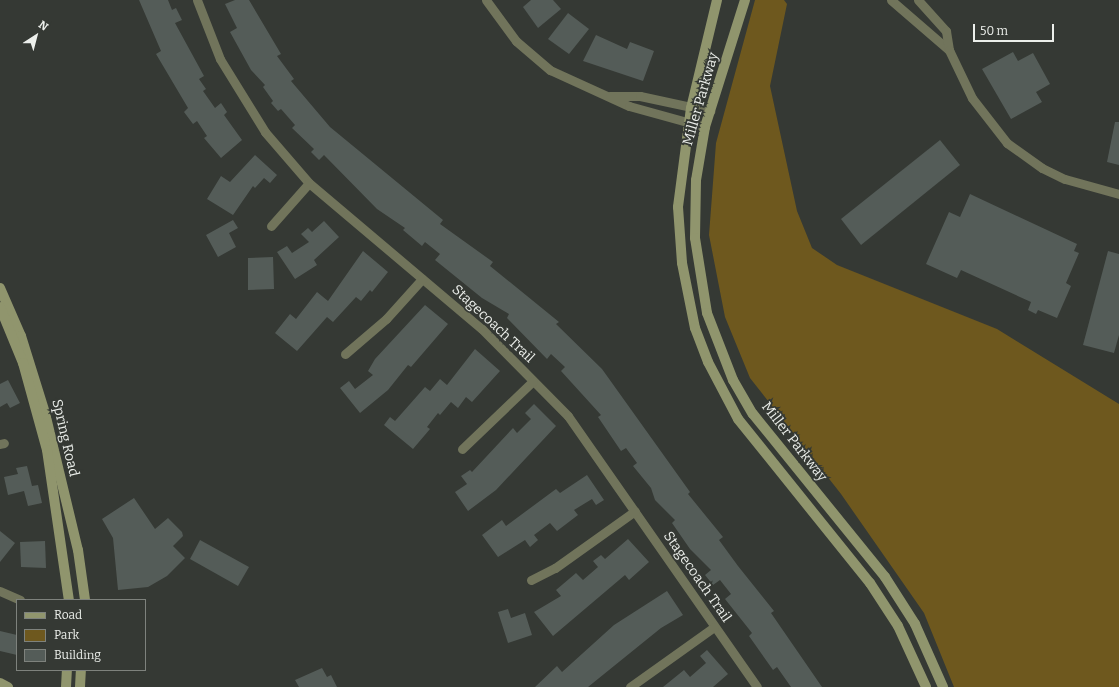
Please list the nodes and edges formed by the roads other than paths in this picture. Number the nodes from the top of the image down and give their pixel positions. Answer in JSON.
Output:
{"nodes":[{"id":1,"x":197,"y":0,"type":"edge"},
{"id":2,"x":486,"y":0,"type":"edge"},
{"id":3,"x":717,"y":0,"type":"edge"},
{"id":4,"x":745,"y":0,"type":"edge"},
{"id":5,"x":891,"y":0,"type":"edge"},
{"id":6,"x":918,"y":0,"type":"edge"},
{"id":7,"x":949,"y":50,"type":"junction"},
{"id":8,"x":609,"y":96,"type":"junction"},
{"id":9,"x":692,"y":107,"type":"junction"},
{"id":10,"x":710,"y":111,"type":"junction"},
{"id":11,"x":689,"y":123,"type":"junction"},
{"id":12,"x":705,"y":127,"type":"junction"},
{"id":13,"x":309,"y":183,"type":"junction"},
{"id":14,"x":1119,"y":194,"type":"edge"},
{"id":15,"x":271,"y":226,"type":"dead end"},
{"id":16,"x":422,"y":279,"type":"junction"},
{"id":17,"x":0,"y":288,"type":"edge"},
{"id":18,"x":0,"y":307,"type":"edge"},
{"id":19,"x":345,"y":354,"type":"dead end"},
{"id":20,"x":533,"y":381,"type":"junction"},
{"id":21,"x":462,"y":449,"type":"dead end"},
{"id":22,"x":635,"y":511,"type":"junction"},
{"id":23,"x":531,"y":580,"type":"dead end"},
{"id":24,"x":0,"y":591,"type":"edge"},
{"id":25,"x":18,"y":599,"type":"edge"},
{"id":26,"x":69,"y":599,"type":"edge"},
{"id":27,"x":85,"y":599,"type":"edge"},
{"id":28,"x":714,"y":627,"type":"junction"},
{"id":29,"x":67,"y":671,"type":"edge"},
{"id":30,"x":81,"y":671,"type":"edge"},
{"id":31,"x":0,"y":683,"type":"edge"},
{"id":32,"x":8,"y":687,"type":"edge"},
{"id":33,"x":66,"y":687,"type":"edge"},
{"id":34,"x":80,"y":687,"type":"edge"},
{"id":35,"x":630,"y":687,"type":"edge"},
{"id":36,"x":757,"y":687,"type":"edge"},
{"id":37,"x":926,"y":687,"type":"edge"},
{"id":38,"x":943,"y":687,"type":"edge"}],
"edges":[{"from":1,"to":13,"type":"street","name":"Stagecoach Trail"},
{"from":2,"to":8,"type":"street"},
{"from":3,"to":9,"type":"street","name":"Miller Parkway"},
{"from":4,"to":10,"type":"street","name":"Miller Parkway"},
{"from":5,"to":7,"type":"street"},
{"from":6,"to":7,"type":"street"},
{"from":7,"to":14,"type":"street"},
{"from":8,"to":9,"type":"street"},
{"from":8,"to":11,"type":"street"},
{"from":9,"to":10,"type":"street"},
{"from":9,"to":11,"type":"street","name":"Miller Parkway"},
{"from":10,"to":12,"type":"street","name":"Miller Parkway"},
{"from":11,"to":12,"type":"street"},
{"from":11,"to":37,"type":"street","name":"Miller Parkway"},
{"from":12,"to":38,"type":"street","name":"Miller Parkway"},
{"from":13,"to":15,"type":"street"},
{"from":13,"to":16,"type":"street","name":"Stagecoach Trail"},
{"from":16,"to":19,"type":"street"},
{"from":16,"to":20,"type":"street","name":"Stagecoach Trail"},
{"from":17,"to":27,"type":"street","name":"Spring Road"},
{"from":18,"to":26,"type":"street","name":"Spring Road"},
{"from":20,"to":21,"type":"street"},
{"from":20,"to":22,"type":"street","name":"Stagecoach Trail"},
{"from":22,"to":23,"type":"street"},
{"from":22,"to":28,"type":"street","name":"Stagecoach Trail"},
{"from":24,"to":25,"type":"street"},
{"from":28,"to":35,"type":"street"},
{"from":28,"to":36,"type":"street","name":"Stagecoach Trail"},
{"from":29,"to":33,"type":"street"},
{"from":30,"to":34,"type":"street"},
{"from":31,"to":32,"type":"street"}]}
